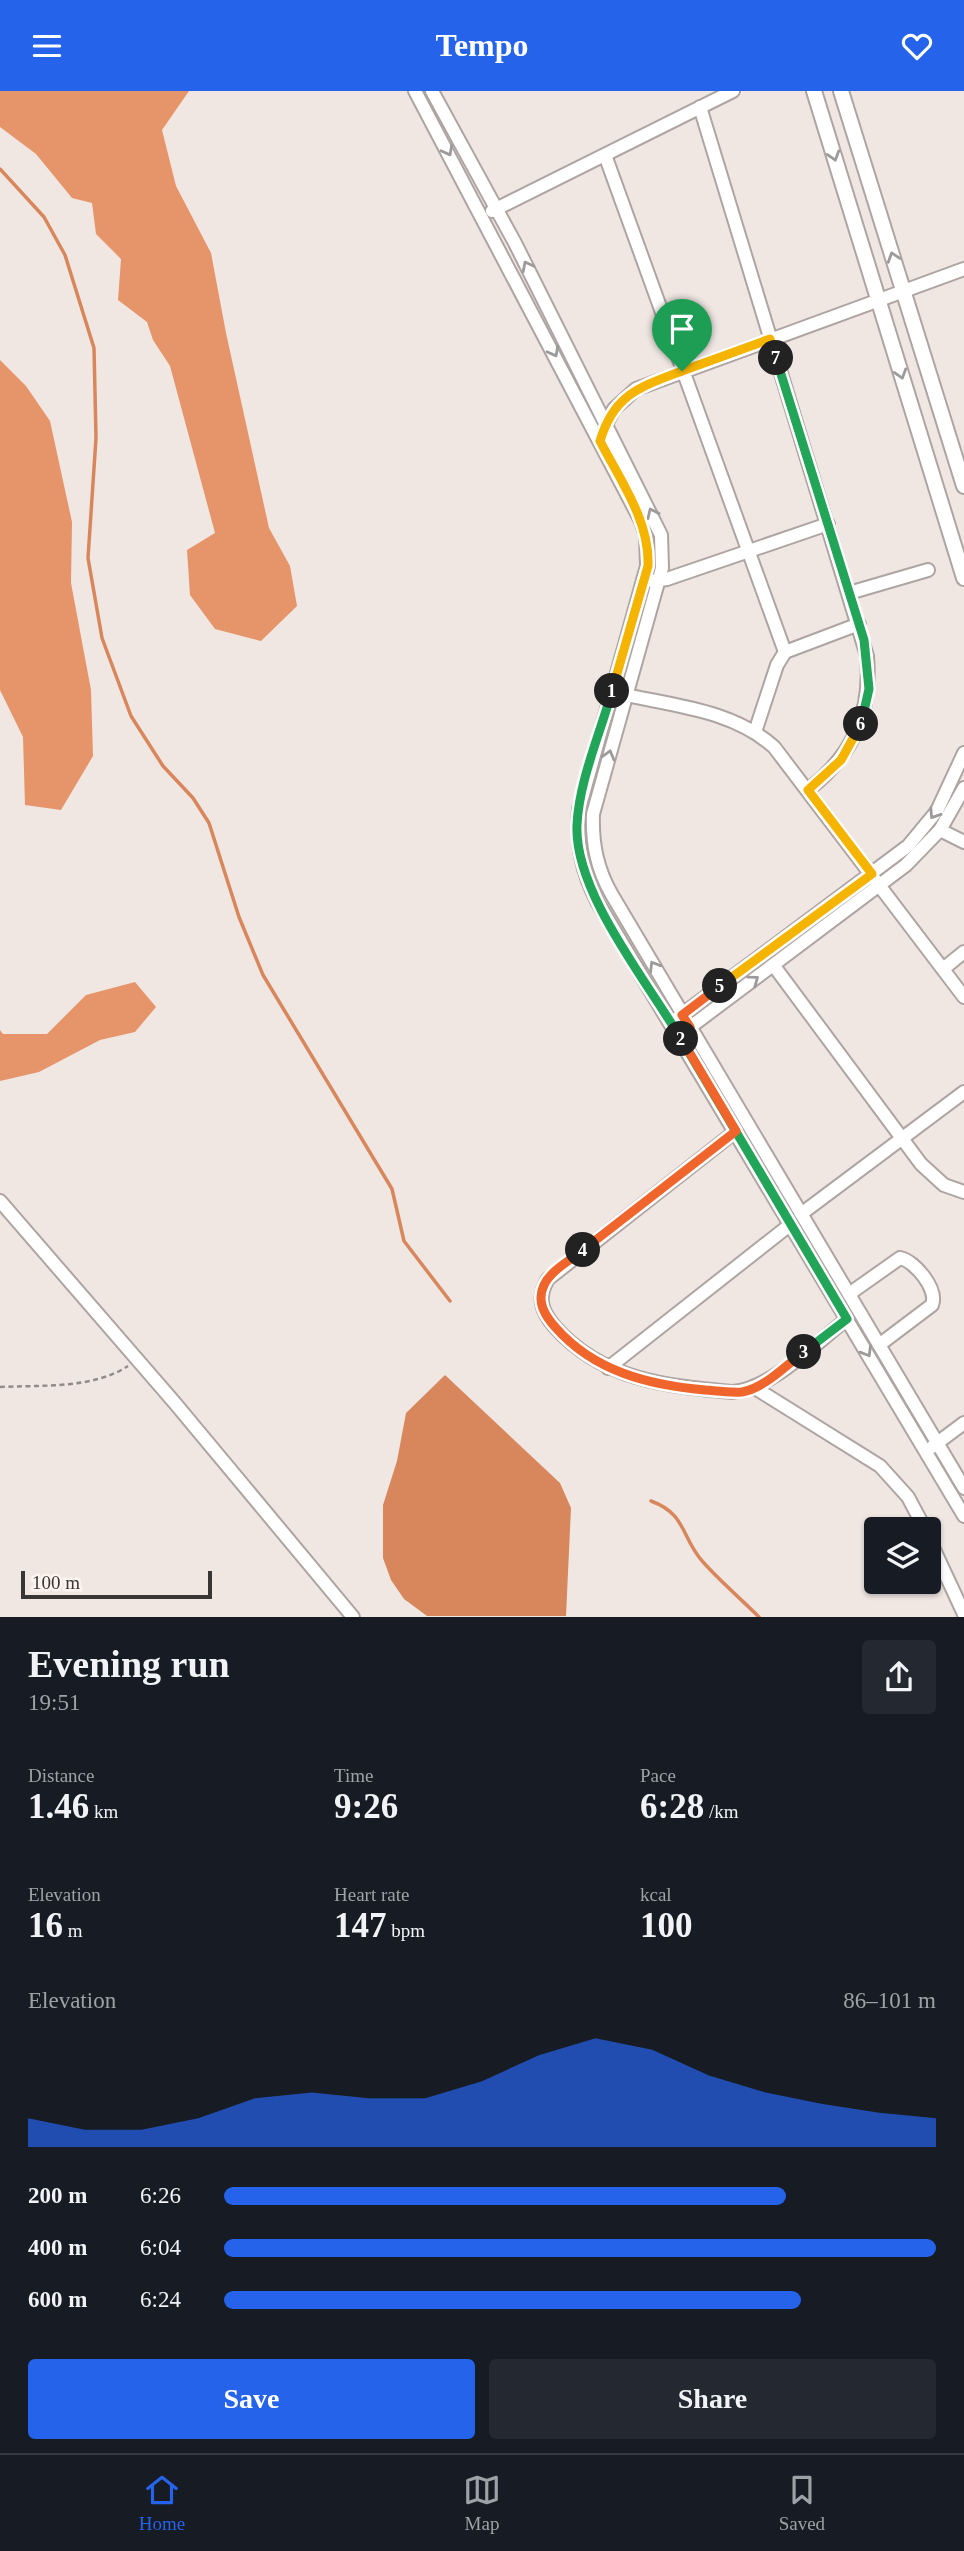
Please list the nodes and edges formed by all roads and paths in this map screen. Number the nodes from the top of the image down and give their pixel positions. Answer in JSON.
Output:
{"nodes":[{"id":1,"x":415,"y":91,"type":"edge"},
{"id":2,"x":432,"y":91,"type":"edge"},
{"id":3,"x":733,"y":91,"type":"edge"},
{"id":4,"x":814,"y":91,"type":"edge"},
{"id":5,"x":841,"y":91,"type":"edge"},
{"id":6,"x":700,"y":107,"type":"junction"},
{"id":7,"x":605,"y":155,"type":"junction"},
{"id":8,"x":496,"y":209,"type":"junction"},
{"id":9,"x":482,"y":216,"type":"junction"},
{"id":10,"x":964,"y":269,"type":"edge"},
{"id":11,"x":903,"y":290,"type":"junction"},
{"id":12,"x":877,"y":298,"type":"junction"},
{"id":13,"x":770,"y":339,"type":"junction"},
{"id":14,"x":682,"y":371,"type":"junction"},
{"id":15,"x":606,"y":422,"type":"junction"},
{"id":16,"x":600,"y":441,"type":"junction"},
{"id":17,"x":964,"y":487,"type":"edge"},
{"id":18,"x":828,"y":524,"type":"junction"},
{"id":19,"x":748,"y":552,"type":"junction"},
{"id":20,"x":929,"y":570,"type":"dead end"},
{"id":21,"x":964,"y":578,"type":"edge"},
{"id":22,"x":643,"y":580,"type":"junction"},
{"id":23,"x":658,"y":581,"type":"junction"},
{"id":24,"x":849,"y":593,"type":"junction"},
{"id":25,"x":859,"y":624,"type":"junction"},
{"id":26,"x":785,"y":652,"type":"junction"},
{"id":27,"x":626,"y":695,"type":"junction"},
{"id":28,"x":755,"y":731,"type":"junction"},
{"id":29,"x":964,"y":753,"type":"edge"},
{"id":30,"x":964,"y":788,"type":"edge"},
{"id":31,"x":808,"y":790,"type":"junction"},
{"id":32,"x":942,"y":828,"type":"junction"},
{"id":33,"x":964,"y":835,"type":"edge"},
{"id":34,"x":964,"y":842,"type":"edge"},
{"id":35,"x":872,"y":874,"type":"junction"},
{"id":36,"x":881,"y":886,"type":"junction"},
{"id":37,"x":964,"y":952,"type":"edge"},
{"id":38,"x":774,"y":966,"type":"junction"},
{"id":39,"x":943,"y":969,"type":"junction"},
{"id":40,"x":964,"y":997,"type":"edge"},
{"id":41,"x":677,"y":1019,"type":"junction"},
{"id":42,"x":690,"y":1027,"type":"junction"},
{"id":43,"x":679,"y":1035,"type":"junction"},
{"id":44,"x":964,"y":1091,"type":"edge"},
{"id":45,"x":736,"y":1131,"type":"junction"},
{"id":46,"x":902,"y":1138,"type":"junction"},
{"id":47,"x":964,"y":1192,"type":"edge"},
{"id":48,"x":0,"y":1201,"type":"edge"},
{"id":49,"x":801,"y":1214,"type":"junction"},
{"id":50,"x":791,"y":1224,"type":"junction"},
{"id":51,"x":849,"y":1294,"type":"junction"},
{"id":52,"x":847,"y":1319,"type":"junction"},
{"id":53,"x":879,"y":1345,"type":"junction"},
{"id":54,"x":136,"y":1360,"type":"junction"},
{"id":55,"x":608,"y":1368,"type":"junction"},
{"id":56,"x":0,"y":1387,"type":"edge"},
{"id":57,"x":755,"y":1388,"type":"junction"},
{"id":58,"x":964,"y":1423,"type":"edge"},
{"id":59,"x":938,"y":1443,"type":"junction"},
{"id":60,"x":926,"y":1452,"type":"junction"},
{"id":61,"x":964,"y":1488,"type":"edge"},
{"id":62,"x":964,"y":1516,"type":"edge"},
{"id":63,"x":919,"y":1517,"type":"edge"},
{"id":64,"x":941,"y":1565,"type":"edge"},
{"id":65,"x":964,"y":1614,"type":"edge"},
{"id":66,"x":353,"y":1616,"type":"edge"}],
"edges":[{"from":1,"to":9,"type":"street","one_way":true},
{"from":2,"to":8,"type":"street"},
{"from":3,"to":6,"type":"street"},
{"from":4,"to":12,"type":"street","one_way":true},
{"from":11,"to":5,"type":"street","one_way":true},
{"from":6,"to":7,"type":"street"},
{"from":6,"to":13,"type":"street"},
{"from":7,"to":8,"type":"street"},
{"from":7,"to":14,"type":"street"},
{"from":8,"to":9,"type":"street"},
{"from":15,"to":8,"type":"street","one_way":true},
{"from":9,"to":16,"type":"street","one_way":true},
{"from":10,"to":11,"type":"street"},
{"from":11,"to":12,"type":"street"},
{"from":11,"to":17,"type":"street"},
{"from":12,"to":13,"type":"street"},
{"from":12,"to":21,"type":"street","one_way":true},
{"from":13,"to":14,"type":"street"},
{"from":13,"to":18,"type":"street"},
{"from":14,"to":15,"type":"street"},
{"from":14,"to":19,"type":"street"},
{"from":15,"to":16,"type":"street"},
{"from":23,"to":15,"type":"street","one_way":true},
{"from":16,"to":22,"type":"street"},
{"from":18,"to":19,"type":"street"},
{"from":18,"to":24,"type":"street"},
{"from":19,"to":23,"type":"street"},
{"from":19,"to":26,"type":"street"},
{"from":20,"to":24,"type":"street"},
{"from":22,"to":23,"type":"street"},
{"from":22,"to":41,"type":"street"},
{"from":23,"to":27,"type":"street"},
{"from":24,"to":25,"type":"street"},
{"from":25,"to":26,"type":"street"},
{"from":25,"to":31,"type":"street"},
{"from":26,"to":28,"type":"street"},
{"from":27,"to":28,"type":"street"},
{"from":41,"to":27,"type":"street","one_way":true},
{"from":28,"to":31,"type":"street"},
{"from":29,"to":35,"type":"street","one_way":true},
{"from":30,"to":32,"type":"street"},
{"from":31,"to":35,"type":"street"},
{"from":32,"to":33,"type":"street"},
{"from":32,"to":34,"type":"street"},
{"from":32,"to":36,"type":"street"},
{"from":35,"to":36,"type":"street"},
{"from":35,"to":41,"type":"street"},
{"from":36,"to":38,"type":"street"},
{"from":36,"to":39,"type":"street"},
{"from":37,"to":39,"type":"street"},
{"from":42,"to":38,"type":"street","one_way":true},
{"from":38,"to":46,"type":"street"},
{"from":39,"to":40,"type":"street"},
{"from":41,"to":42,"type":"street"},
{"from":41,"to":43,"type":"street"},
{"from":42,"to":43,"type":"street"},
{"from":42,"to":49,"type":"street"},
{"from":43,"to":45,"type":"street"},
{"from":44,"to":46,"type":"street"},
{"from":45,"to":50,"type":"street"},
{"from":45,"to":55,"type":"street"},
{"from":46,"to":47,"type":"street"},
{"from":46,"to":49,"type":"street"},
{"from":48,"to":54,"type":"street"},
{"from":49,"to":51,"type":"street"},
{"from":50,"to":52,"type":"street"},
{"from":50,"to":55,"type":"street"},
{"from":51,"to":53,"type":"street"},
{"from":51,"to":53,"type":"street"},
{"from":52,"to":57,"type":"street"},
{"from":52,"to":60,"type":"street","one_way":true},
{"from":53,"to":59,"type":"street"},
{"from":54,"to":56,"type":"path"},
{"from":54,"to":66,"type":"street"},
{"from":55,"to":57,"type":"street"},
{"from":57,"to":63,"type":"street"},
{"from":58,"to":59,"type":"street"},
{"from":59,"to":60,"type":"street"},
{"from":59,"to":61,"type":"street"},
{"from":60,"to":62,"type":"street"},
{"from":64,"to":65,"type":"street"}]}
